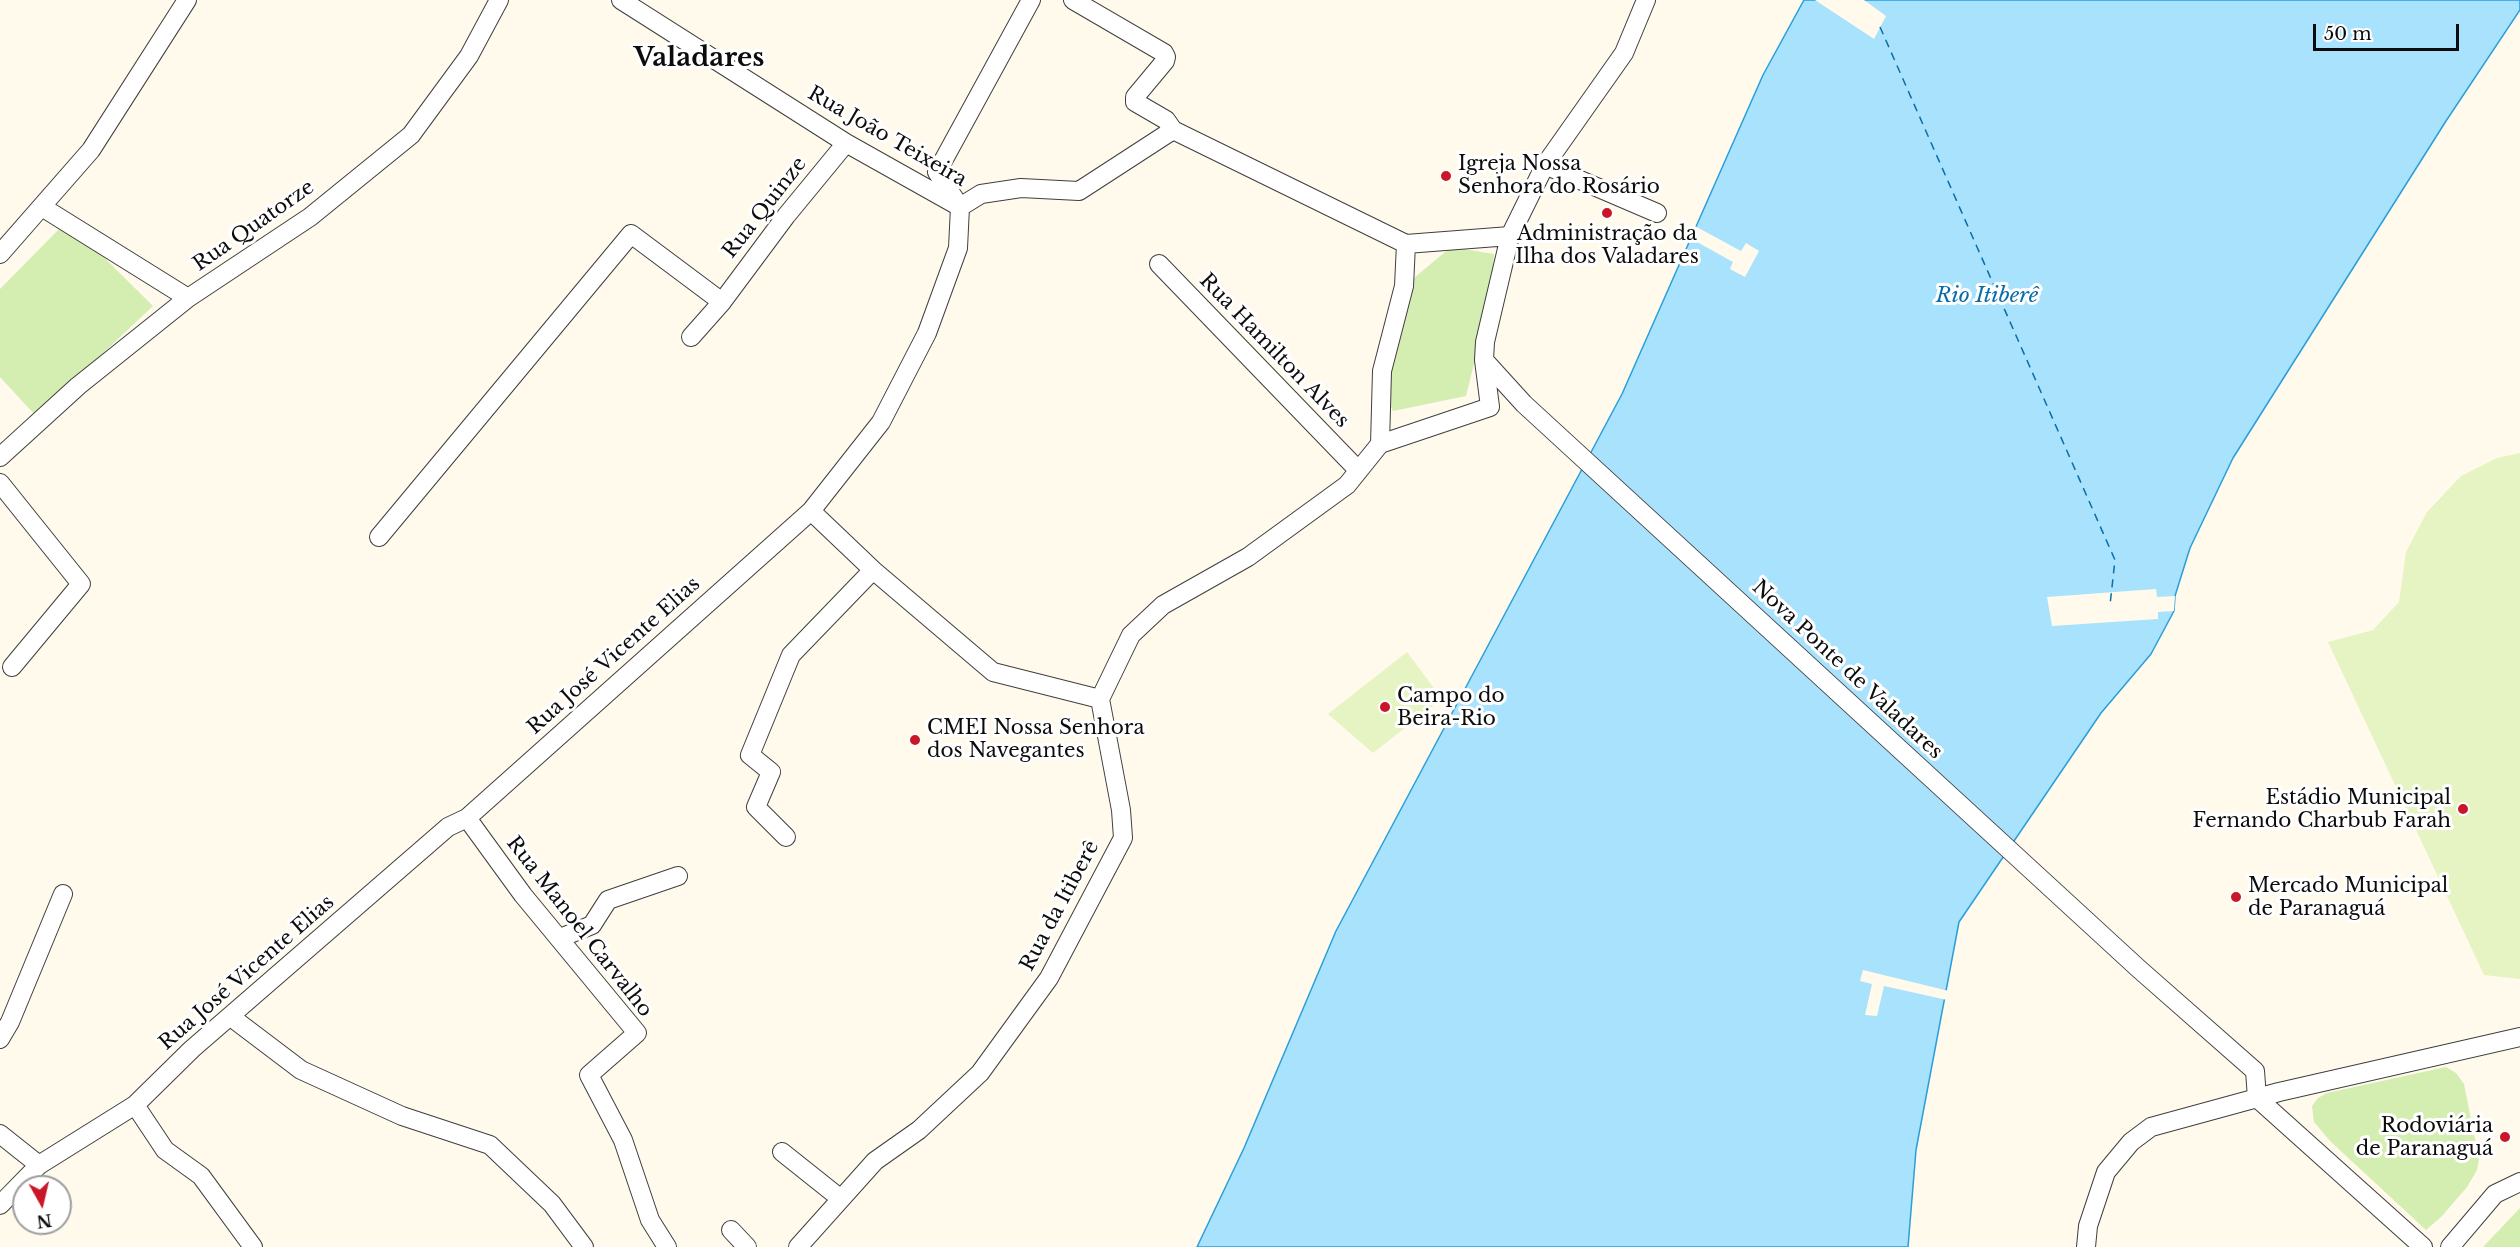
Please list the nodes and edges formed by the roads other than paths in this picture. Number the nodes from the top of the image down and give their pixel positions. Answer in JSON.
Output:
{"nodes":[{"id":1,"x":187,"y":0,"type":"edge"},
{"id":2,"x":499,"y":0,"type":"edge"},
{"id":3,"x":621,"y":0,"type":"edge"},
{"id":4,"x":1031,"y":0,"type":"edge"},
{"id":5,"x":1073,"y":0,"type":"edge"},
{"id":6,"x":1646,"y":0,"type":"edge"},
{"id":7,"x":1173,"y":130,"type":"junction"},
{"id":8,"x":846,"y":143,"type":"junction"},
{"id":9,"x":1545,"y":165,"type":"junction"},
{"id":10,"x":42,"y":207,"type":"junction"},
{"id":11,"x":960,"y":207,"type":"junction"},
{"id":12,"x":1657,"y":213,"type":"dead end"},
{"id":13,"x":1510,"y":236,"type":"junction"},
{"id":14,"x":1406,"y":244,"type":"junction"},
{"id":15,"x":0,"y":254,"type":"edge"},
{"id":16,"x":1159,"y":264,"type":"dead end"},
{"id":17,"x":188,"y":298,"type":"junction"},
{"id":18,"x":722,"y":302,"type":"junction"},
{"id":19,"x":692,"y":338,"type":"dead end"},
{"id":20,"x":1484,"y":360,"type":"junction"},
{"id":21,"x":1380,"y":444,"type":"junction"},
{"id":22,"x":0,"y":457,"type":"edge"},
{"id":23,"x":1358,"y":470,"type":"junction"},
{"id":24,"x":0,"y":483,"type":"edge"},
{"id":25,"x":811,"y":511,"type":"junction"},
{"id":26,"x":379,"y":537,"type":"dead end"},
{"id":27,"x":873,"y":570,"type":"junction"},
{"id":28,"x":12,"y":667,"type":"dead end"},
{"id":29,"x":1100,"y":699,"type":"junction"},
{"id":30,"x":467,"y":818,"type":"junction"},
{"id":31,"x":786,"y":837,"type":"dead end"},
{"id":32,"x":678,"y":876,"type":"dead end"},
{"id":33,"x":63,"y":894,"type":"dead end"},
{"id":34,"x":560,"y":938,"type":"junction"},
{"id":35,"x":231,"y":1017,"type":"junction"},
{"id":36,"x":2520,"y":1037,"type":"edge"},
{"id":37,"x":0,"y":1039,"type":"edge"},
{"id":38,"x":2257,"y":1098,"type":"junction"},
{"id":39,"x":135,"y":1105,"type":"junction"},
{"id":40,"x":0,"y":1134,"type":"edge"},
{"id":41,"x":782,"y":1152,"type":"dead end"},
{"id":42,"x":39,"y":1165,"type":"junction"},
{"id":43,"x":2520,"y":1182,"type":"edge"},
{"id":44,"x":841,"y":1199,"type":"junction"},
{"id":45,"x":0,"y":1205,"type":"edge"},
{"id":46,"x":731,"y":1230,"type":"dead end"},
{"id":47,"x":253,"y":1247,"type":"edge"},
{"id":48,"x":584,"y":1247,"type":"edge"},
{"id":49,"x":667,"y":1247,"type":"edge"},
{"id":50,"x":747,"y":1247,"type":"edge"},
{"id":51,"x":798,"y":1247,"type":"edge"},
{"id":52,"x":2086,"y":1247,"type":"edge"},
{"id":53,"x":2423,"y":1247,"type":"edge"},
{"id":54,"x":2450,"y":1247,"type":"edge"}],
"edges":[{"from":1,"to":10,"type":"street"},
{"from":2,"to":17,"type":"street","name":"Rua Quatorze"},
{"from":3,"to":8,"type":"street","name":"Rua João Teixeira"},
{"from":4,"to":11,"type":"street"},
{"from":5,"to":7,"type":"street"},
{"from":6,"to":9,"type":"street"},
{"from":7,"to":11,"type":"street","name":"Rua João Teixeira"},
{"from":7,"to":14,"type":"street"},
{"from":8,"to":11,"type":"street","name":"Rua João Teixeira"},
{"from":8,"to":18,"type":"street","name":"Rua Quinze"},
{"from":9,"to":12,"type":"street"},
{"from":9,"to":13,"type":"street"},
{"from":10,"to":15,"type":"street"},
{"from":10,"to":17,"type":"street"},
{"from":11,"to":25,"type":"street","name":"Rua José Vicente Elias"},
{"from":13,"to":14,"type":"street"},
{"from":13,"to":20,"type":"street"},
{"from":14,"to":21,"type":"street"},
{"from":16,"to":23,"type":"street","name":"Rua Hamilton Alves"},
{"from":17,"to":22,"type":"street","name":"Rua Quatorze"},
{"from":18,"to":19,"type":"street","name":"Rua Quinze"},
{"from":18,"to":26,"type":"street"},
{"from":20,"to":21,"type":"street"},
{"from":20,"to":38,"type":"street","name":"Nova Ponte de Valadares"},
{"from":21,"to":23,"type":"street"},
{"from":23,"to":29,"type":"street"},
{"from":24,"to":28,"type":"street"},
{"from":25,"to":27,"type":"street"},
{"from":25,"to":30,"type":"street","name":"Rua José Vicente Elias"},
{"from":27,"to":29,"type":"street"},
{"from":27,"to":31,"type":"street"},
{"from":29,"to":44,"type":"street","name":"Rua da Itiberê"},
{"from":30,"to":34,"type":"street","name":"Rua Manoel Carvalho"},
{"from":30,"to":35,"type":"street","name":"Rua José Vicente Elias"},
{"from":32,"to":34,"type":"street"},
{"from":33,"to":37,"type":"street"},
{"from":34,"to":49,"type":"street","name":"Rua Manoel Carvalho"},
{"from":35,"to":39,"type":"street","name":"Rua José Vicente Elias"},
{"from":35,"to":48,"type":"street"},
{"from":36,"to":38,"type":"street"},
{"from":38,"to":52,"type":"street"},
{"from":38,"to":53,"type":"street"},
{"from":39,"to":42,"type":"street","name":"Rua José Vicente Elias"},
{"from":39,"to":47,"type":"street"},
{"from":40,"to":42,"type":"street"},
{"from":41,"to":44,"type":"street"},
{"from":42,"to":45,"type":"street","name":"Rua José Vicente Elias"},
{"from":43,"to":54,"type":"street"},
{"from":44,"to":51,"type":"street","name":"Rua da Itiberê"},
{"from":46,"to":50,"type":"street"}]}
